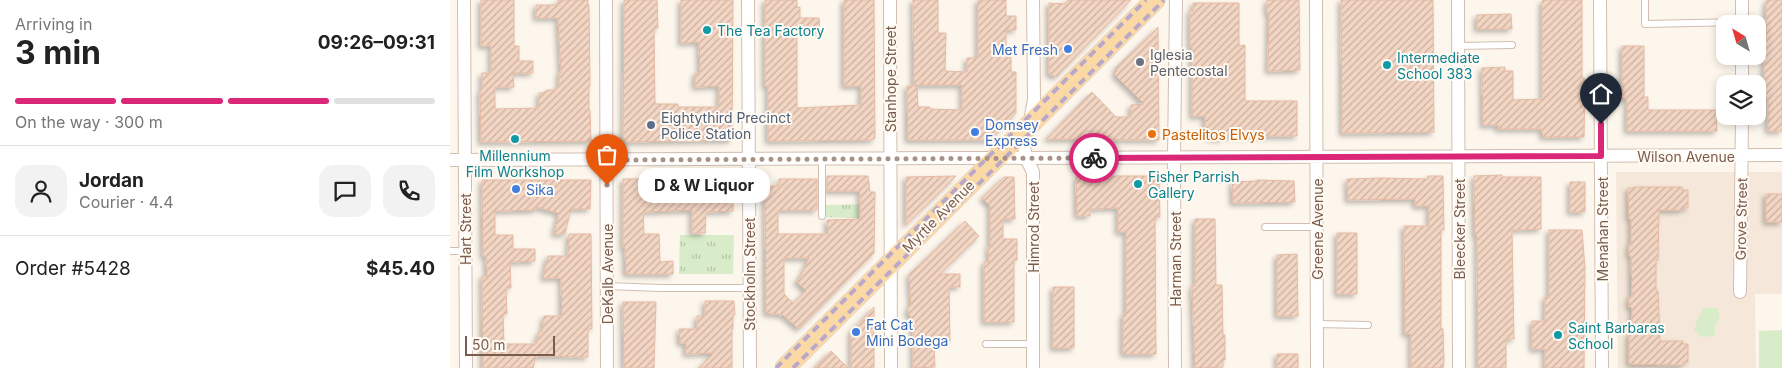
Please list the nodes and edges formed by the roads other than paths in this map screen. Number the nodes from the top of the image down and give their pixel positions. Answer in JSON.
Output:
{"nodes":[{"id":1,"x":464,"y":0,"type":"edge"},
{"id":2,"x":606,"y":0,"type":"edge"},
{"id":3,"x":748,"y":0,"type":"edge"},
{"id":4,"x":890,"y":0,"type":"edge"},
{"id":5,"x":1033,"y":0,"type":"edge"},
{"id":6,"x":1154,"y":0,"type":"edge"},
{"id":7,"x":1176,"y":0,"type":"edge"},
{"id":8,"x":1316,"y":0,"type":"edge"},
{"id":9,"x":1458,"y":0,"type":"edge"},
{"id":10,"x":1600,"y":0,"type":"edge"},
{"id":11,"x":1645,"y":0,"type":"edge"},
{"id":12,"x":1742,"y":0,"type":"edge"},
{"id":13,"x":1742,"y":15,"type":"edge"},
{"id":14,"x":1716,"y":23,"type":"edge"},
{"id":15,"x":1458,"y":46,"type":"junction"},
{"id":16,"x":1512,"y":46,"type":"dead end"},
{"id":17,"x":1742,"y":125,"type":"edge"},
{"id":18,"x":1029,"y":127,"type":"junction"},
{"id":19,"x":1742,"y":155,"type":"junction"},
{"id":20,"x":1782,"y":155,"type":"edge"},
{"id":21,"x":1601,"y":156,"type":"junction"},
{"id":22,"x":1174,"y":157,"type":"junction"},
{"id":23,"x":1316,"y":157,"type":"junction"},
{"id":24,"x":1458,"y":157,"type":"junction"},
{"id":25,"x":748,"y":158,"type":"junction"},
{"id":26,"x":1026,"y":158,"type":"junction"},
{"id":27,"x":822,"y":159,"type":"junction"},
{"id":28,"x":891,"y":159,"type":"junction"},
{"id":29,"x":996,"y":159,"type":"junction"},
{"id":30,"x":450,"y":160,"type":"edge"},
{"id":31,"x":465,"y":160,"type":"junction"},
{"id":32,"x":607,"y":160,"type":"junction"},
{"id":33,"x":822,"y":216,"type":"dead end"},
{"id":34,"x":1265,"y":227,"type":"dead end"},
{"id":35,"x":1317,"y":227,"type":"junction"},
{"id":36,"x":466,"y":250,"type":"junction"},
{"id":37,"x":450,"y":251,"type":"edge"},
{"id":38,"x":891,"y":264,"type":"junction"},
{"id":39,"x":607,"y":286,"type":"junction"},
{"id":40,"x":749,"y":288,"type":"junction"},
{"id":41,"x":1740,"y":292,"type":"dead end"},
{"id":42,"x":1317,"y":324,"type":"junction"},
{"id":43,"x":1368,"y":325,"type":"dead end"},
{"id":44,"x":986,"y":344,"type":"dead end"},
{"id":45,"x":1033,"y":344,"type":"junction"},
{"id":46,"x":466,"y":368,"type":"edge"},
{"id":47,"x":607,"y":368,"type":"edge"},
{"id":48,"x":750,"y":368,"type":"edge"},
{"id":49,"x":785,"y":368,"type":"edge"},
{"id":50,"x":891,"y":368,"type":"edge"},
{"id":51,"x":1034,"y":368,"type":"edge"},
{"id":52,"x":1175,"y":368,"type":"edge"},
{"id":53,"x":1317,"y":368,"type":"edge"},
{"id":54,"x":1459,"y":368,"type":"edge"},
{"id":55,"x":1602,"y":368,"type":"edge"}],
"edges":[{"from":1,"to":31,"type":"street","name":"Hart Street"},
{"from":2,"to":32,"type":"street","name":"DeKalb Avenue"},
{"from":3,"to":25,"type":"street","name":"Stockholm Street"},
{"from":4,"to":28,"type":"street","name":"Stanhope Street"},
{"from":5,"to":18,"type":"street","name":"Himrod Street"},
{"from":6,"to":18,"type":"main road","name":"Myrtle Avenue"},
{"from":7,"to":22,"type":"street","name":"Harman Street"},
{"from":8,"to":23,"type":"street","name":"Greene Avenue"},
{"from":9,"to":15,"type":"street","name":"Bleecker Street"},
{"from":10,"to":21,"type":"street","name":"Menahan Street"},
{"from":11,"to":14,"type":"lane"},
{"from":12,"to":13,"type":"street"},
{"from":15,"to":16,"type":"lane"},
{"from":15,"to":24,"type":"street","name":"Bleecker Street"},
{"from":17,"to":19,"type":"street","name":"Grove Street"},
{"from":18,"to":26,"type":"street","name":"Himrod Street"},
{"from":18,"to":29,"type":"main road","name":"Myrtle Avenue"},
{"from":19,"to":20,"type":"street","name":"Wilson Avenue"},
{"from":19,"to":21,"type":"street","name":"Wilson Avenue"},
{"from":19,"to":41,"type":"street","name":"Grove Street"},
{"from":21,"to":24,"type":"street","name":"Wilson Avenue"},
{"from":21,"to":55,"type":"street","name":"Menahan Street"},
{"from":22,"to":23,"type":"street","name":"Wilson Avenue"},
{"from":22,"to":26,"type":"street","name":"Wilson Avenue"},
{"from":22,"to":52,"type":"street","name":"Harman Street"},
{"from":23,"to":24,"type":"street","name":"Wilson Avenue"},
{"from":23,"to":35,"type":"street","name":"Greene Avenue"},
{"from":24,"to":54,"type":"street","name":"Bleecker Street"},
{"from":25,"to":27,"type":"street","name":"Wilson Avenue"},
{"from":25,"to":32,"type":"street","name":"Wilson Avenue"},
{"from":25,"to":40,"type":"street","name":"Stockholm Street"},
{"from":26,"to":29,"type":"street","name":"Wilson Avenue"},
{"from":26,"to":45,"type":"street","name":"Himrod Street"},
{"from":27,"to":28,"type":"street","name":"Wilson Avenue"},
{"from":27,"to":33,"type":"lane"},
{"from":28,"to":29,"type":"street","name":"Wilson Avenue"},
{"from":28,"to":38,"type":"street","name":"Stanhope Street"},
{"from":29,"to":38,"type":"main road","name":"Myrtle Avenue"},
{"from":30,"to":31,"type":"street","name":"Wilson Avenue"},
{"from":31,"to":32,"type":"street","name":"Wilson Avenue"},
{"from":31,"to":36,"type":"street","name":"Hart Street"},
{"from":32,"to":39,"type":"street","name":"DeKalb Avenue"},
{"from":34,"to":35,"type":"lane"},
{"from":35,"to":42,"type":"street","name":"Greene Avenue"},
{"from":36,"to":37,"type":"lane"},
{"from":36,"to":46,"type":"street","name":"Hart Street"},
{"from":38,"to":49,"type":"main road","name":"Myrtle Avenue"},
{"from":38,"to":50,"type":"street","name":"Stanhope Street"},
{"from":39,"to":40,"type":"lane"},
{"from":39,"to":47,"type":"street","name":"DeKalb Avenue"},
{"from":40,"to":48,"type":"street","name":"Stockholm Street"},
{"from":42,"to":43,"type":"lane"},
{"from":42,"to":53,"type":"street","name":"Greene Avenue"},
{"from":44,"to":45,"type":"lane"},
{"from":45,"to":51,"type":"street","name":"Himrod Street"}]}
